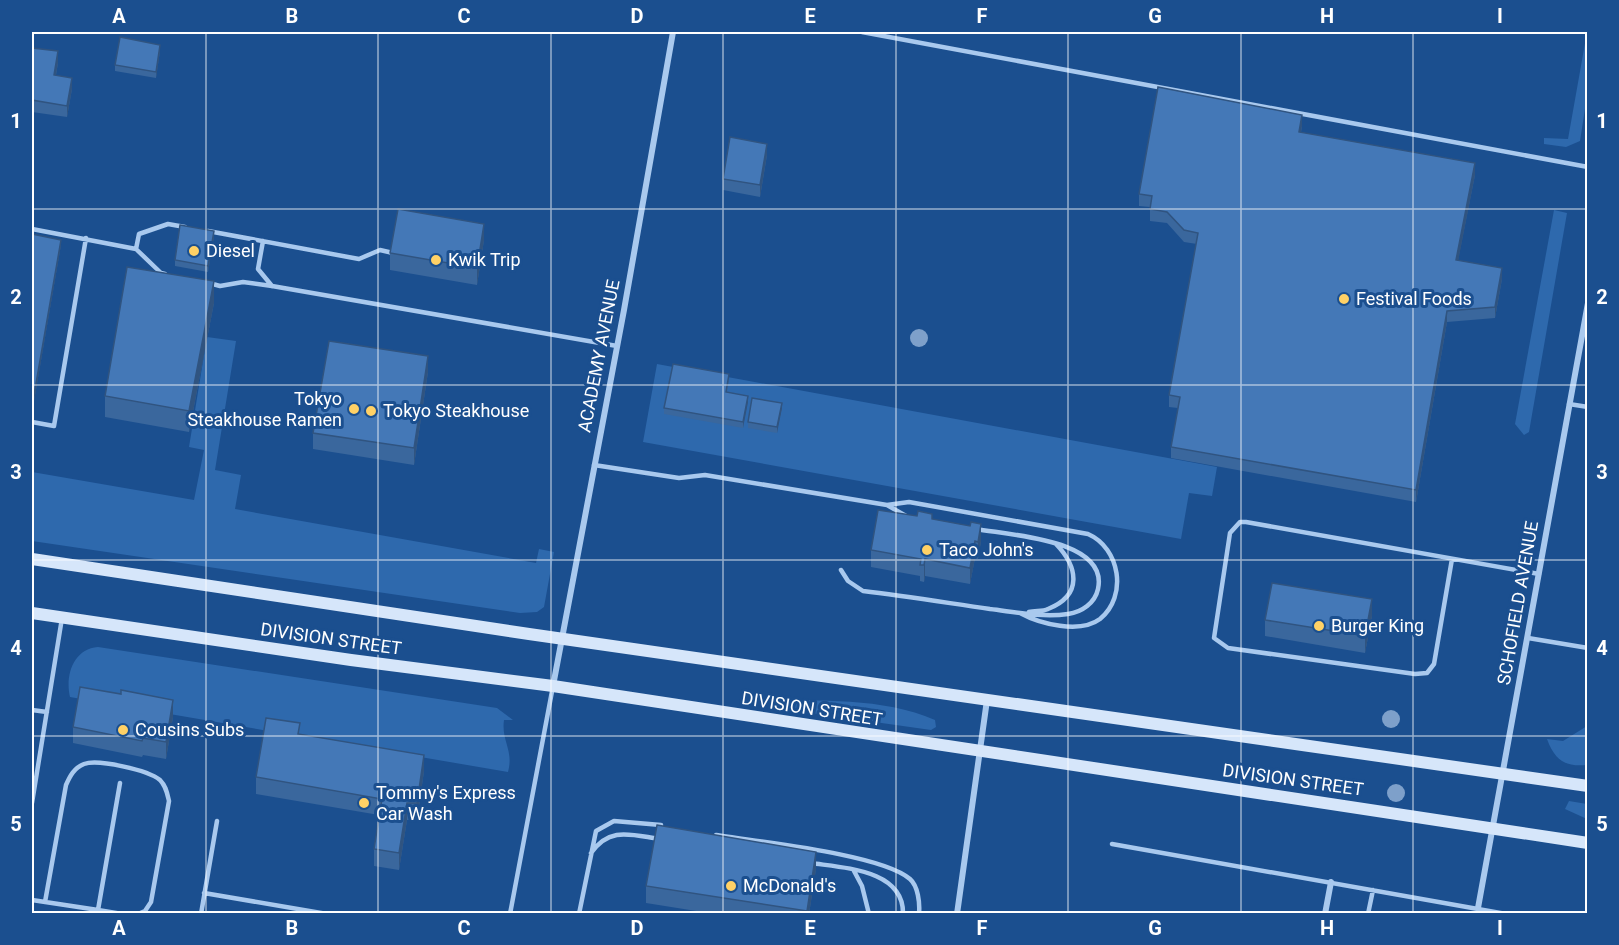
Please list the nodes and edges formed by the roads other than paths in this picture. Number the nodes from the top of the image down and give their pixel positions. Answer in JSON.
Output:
{"nodes":[{"id":1,"x":673,"y":32,"type":"edge"},
{"id":2,"x":862,"y":32,"type":"edge"},
{"id":3,"x":1587,"y":167,"type":"edge"},
{"id":4,"x":189,"y":228,"type":"edge"},
{"id":5,"x":32,"y":229,"type":"edge"},
{"id":6,"x":200,"y":230,"type":"edge"},
{"id":7,"x":86,"y":238,"type":"junction"},
{"id":8,"x":263,"y":242,"type":"junction"},
{"id":9,"x":136,"y":249,"type":"junction"},
{"id":10,"x":393,"y":253,"type":"edge"},
{"id":11,"x":171,"y":275,"type":"edge"},
{"id":12,"x":200,"y":281,"type":"edge"},
{"id":13,"x":272,"y":286,"type":"junction"},
{"id":14,"x":1587,"y":303,"type":"edge"},
{"id":15,"x":617,"y":346,"type":"junction"},
{"id":16,"x":1569,"y":404,"type":"junction"},
{"id":17,"x":1587,"y":407,"type":"edge"},
{"id":18,"x":32,"y":423,"type":"edge"},
{"id":19,"x":594,"y":465,"type":"junction"},
{"id":20,"x":887,"y":505,"type":"junction"},
{"id":21,"x":907,"y":517,"type":"edge"},
{"id":22,"x":965,"y":527,"type":"edge"},
{"id":23,"x":1056,"y":544,"type":"junction"},
{"id":24,"x":32,"y":559,"type":"edge"},
{"id":25,"x":1452,"y":559,"type":"junction"},
{"id":26,"x":841,"y":570,"type":"dead end"},
{"id":27,"x":1539,"y":574,"type":"junction"},
{"id":28,"x":32,"y":613,"type":"edge"},
{"id":29,"x":1020,"y":613,"type":"junction"},
{"id":30,"x":62,"y":618,"type":"junction"},
{"id":31,"x":562,"y":638,"type":"junction"},
{"id":32,"x":1528,"y":638,"type":"junction"},
{"id":33,"x":1587,"y":648,"type":"edge"},
{"id":34,"x":553,"y":686,"type":"junction"},
{"id":35,"x":987,"y":699,"type":"junction"},
{"id":36,"x":32,"y":710,"type":"edge"},
{"id":37,"x":47,"y":712,"type":"junction"},
{"id":38,"x":979,"y":752,"type":"junction"},
{"id":39,"x":1503,"y":775,"type":"junction"},
{"id":40,"x":120,"y":783,"type":"dead end"},
{"id":41,"x":1587,"y":786,"type":"edge"},
{"id":42,"x":32,"y":803,"type":"edge"},
{"id":43,"x":217,"y":821,"type":"dead end"},
{"id":44,"x":673,"y":828,"type":"edge"},
{"id":45,"x":1494,"y":828,"type":"junction"},
{"id":46,"x":708,"y":833,"type":"edge"},
{"id":47,"x":663,"y":840,"type":"edge"},
{"id":48,"x":1587,"y":843,"type":"edge"},
{"id":49,"x":1112,"y":844,"type":"dead end"},
{"id":50,"x":590,"y":854,"type":"junction"},
{"id":51,"x":807,"y":862,"type":"edge"},
{"id":52,"x":854,"y":871,"type":"junction"},
{"id":53,"x":1331,"y":882,"type":"junction"},
{"id":54,"x":1373,"y":890,"type":"junction"},
{"id":55,"x":204,"y":893,"type":"junction"},
{"id":56,"x":32,"y":900,"type":"edge"},
{"id":57,"x":45,"y":902,"type":"junction"},
{"id":58,"x":1478,"y":908,"type":"junction"},
{"id":59,"x":98,"y":910,"type":"junction"},
{"id":60,"x":122,"y":914,"type":"edge"},
{"id":61,"x":138,"y":914,"type":"edge"},
{"id":62,"x":201,"y":914,"type":"edge"},
{"id":63,"x":327,"y":914,"type":"edge"},
{"id":64,"x":510,"y":914,"type":"edge"},
{"id":65,"x":579,"y":914,"type":"edge"},
{"id":66,"x":869,"y":914,"type":"edge"},
{"id":67,"x":903,"y":914,"type":"edge"},
{"id":68,"x":919,"y":914,"type":"edge"},
{"id":69,"x":957,"y":914,"type":"edge"},
{"id":70,"x":1325,"y":914,"type":"edge"},
{"id":71,"x":1368,"y":914,"type":"edge"},
{"id":72,"x":1506,"y":914,"type":"edge"}],
"edges":[{"from":1,"to":15,"type":"street","name":"ACADEMY AVENUE"},
{"from":2,"to":3,"type":"lane"},
{"from":4,"to":9,"type":"lane"},
{"from":5,"to":7,"type":"lane"},
{"from":6,"to":8,"type":"lane"},
{"from":7,"to":9,"type":"lane"},
{"from":7,"to":18,"type":"lane"},
{"from":8,"to":10,"type":"lane"},
{"from":8,"to":13,"type":"lane"},
{"from":9,"to":11,"type":"lane"},
{"from":12,"to":13,"type":"lane"},
{"from":13,"to":15,"type":"lane"},
{"from":14,"to":16,"type":"street","name":"SCHOFIELD AVENUE"},
{"from":15,"to":19,"type":"street","name":"ACADEMY AVENUE"},
{"from":16,"to":17,"type":"lane"},
{"from":16,"to":27,"type":"street","name":"SCHOFIELD AVENUE"},
{"from":19,"to":20,"type":"lane"},
{"from":19,"to":31,"type":"street","name":"ACADEMY AVENUE"},
{"from":20,"to":21,"type":"lane"},
{"from":20,"to":29,"type":"lane"},
{"from":22,"to":23,"type":"lane"},
{"from":23,"to":29,"type":"lane"},
{"from":23,"to":29,"type":"lane"},
{"from":24,"to":31,"type":"main road","name":"DIVISION STREET"},
{"from":25,"to":25,"type":"lane"},
{"from":25,"to":27,"type":"lane"},
{"from":26,"to":29,"type":"lane"},
{"from":27,"to":32,"type":"street","name":"SCHOFIELD AVENUE"},
{"from":28,"to":30,"type":"main road","name":"DIVISION STREET"},
{"from":30,"to":34,"type":"main road","name":"DIVISION STREET"},
{"from":30,"to":37,"type":"lane"},
{"from":31,"to":34,"type":"street","name":"ACADEMY AVENUE"},
{"from":31,"to":35,"type":"main road","name":"DIVISION STREET"},
{"from":32,"to":33,"type":"lane"},
{"from":32,"to":39,"type":"street","name":"SCHOFIELD AVENUE"},
{"from":34,"to":38,"type":"main road","name":"DIVISION STREET"},
{"from":34,"to":64,"type":"lane"},
{"from":35,"to":38,"type":"street"},
{"from":35,"to":39,"type":"main road","name":"DIVISION STREET"},
{"from":36,"to":37,"type":"lane"},
{"from":37,"to":42,"type":"lane"},
{"from":38,"to":45,"type":"main road","name":"DIVISION STREET"},
{"from":38,"to":69,"type":"street"},
{"from":39,"to":41,"type":"main road","name":"DIVISION STREET"},
{"from":39,"to":45,"type":"street","name":"SCHOFIELD AVENUE"},
{"from":40,"to":59,"type":"lane"},
{"from":43,"to":55,"type":"lane"},
{"from":44,"to":50,"type":"lane"},
{"from":45,"to":48,"type":"main road","name":"DIVISION STREET"},
{"from":45,"to":58,"type":"street","name":"SCHOFIELD AVENUE"},
{"from":46,"to":68,"type":"lane"},
{"from":47,"to":50,"type":"lane"},
{"from":49,"to":53,"type":"lane"},
{"from":50,"to":65,"type":"lane"},
{"from":51,"to":52,"type":"lane"},
{"from":52,"to":66,"type":"lane"},
{"from":52,"to":67,"type":"lane"},
{"from":53,"to":54,"type":"lane"},
{"from":53,"to":70,"type":"street"},
{"from":54,"to":58,"type":"lane"},
{"from":54,"to":71,"type":"lane"},
{"from":55,"to":62,"type":"lane"},
{"from":55,"to":63,"type":"lane"},
{"from":56,"to":57,"type":"lane"},
{"from":57,"to":59,"type":"lane"},
{"from":57,"to":61,"type":"lane"},
{"from":58,"to":72,"type":"lane"},
{"from":59,"to":60,"type":"lane"}]}
